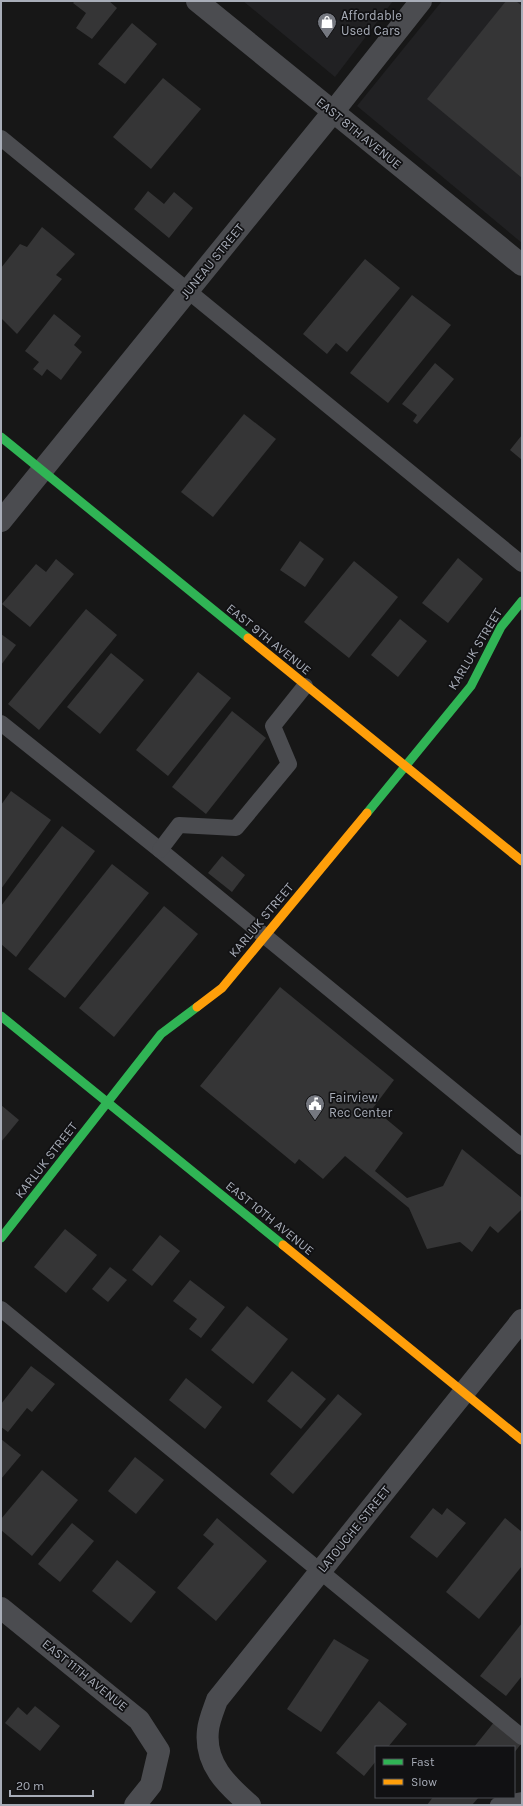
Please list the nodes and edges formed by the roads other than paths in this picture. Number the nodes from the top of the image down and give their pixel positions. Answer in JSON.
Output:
{"nodes":[{"id":1,"x":196,"y":1,"type":"edge"},
{"id":2,"x":421,"y":1,"type":"edge"},
{"id":3,"x":333,"y":112,"type":"junction"},
{"id":4,"x":1,"y":138,"type":"edge"},
{"id":5,"x":522,"y":266,"type":"edge"},
{"id":6,"x":188,"y":290,"type":"junction"},
{"id":7,"x":1,"y":437,"type":"edge"},
{"id":8,"x":41,"y":471,"type":"junction"},
{"id":9,"x":1,"y":520,"type":"edge"},
{"id":10,"x":522,"y":564,"type":"edge"},
{"id":11,"x":522,"y":601,"type":"edge"},
{"id":12,"x":305,"y":686,"type":"junction"},
{"id":13,"x":1,"y":723,"type":"edge"},
{"id":14,"x":405,"y":766,"type":"junction"},
{"id":15,"x":160,"y":850,"type":"junction"},
{"id":16,"x":522,"y":861,"type":"edge"},
{"id":17,"x":265,"y":936,"type":"junction"},
{"id":18,"x":1,"y":1016,"type":"edge"},
{"id":19,"x":108,"y":1102,"type":"junction"},
{"id":20,"x":522,"y":1147,"type":"edge"},
{"id":21,"x":1,"y":1238,"type":"edge"},
{"id":22,"x":1,"y":1309,"type":"edge"},
{"id":23,"x":522,"y":1320,"type":"edge"},
{"id":24,"x":464,"y":1393,"type":"junction"},
{"id":25,"x":522,"y":1440,"type":"edge"},
{"id":26,"x":321,"y":1571,"type":"junction"},
{"id":27,"x":1,"y":1609,"type":"edge"},
{"id":28,"x":522,"y":1737,"type":"edge"},
{"id":29,"x":522,"y":1800,"type":"edge"},
{"id":30,"x":135,"y":1805,"type":"edge"},
{"id":31,"x":250,"y":1805,"type":"edge"},
{"id":32,"x":498,"y":1805,"type":"edge"}],
"edges":[{"from":1,"to":3,"type":"street","name":"EAST 8TH AVENUE"},
{"from":2,"to":3,"type":"street","name":"JUNEAU STREET"},
{"from":3,"to":5,"type":"street","name":"EAST 8TH AVENUE"},
{"from":3,"to":6,"type":"street","name":"JUNEAU STREET"},
{"from":4,"to":6,"type":"lane"},
{"from":6,"to":8,"type":"street","name":"JUNEAU STREET"},
{"from":6,"to":10,"type":"lane"},
{"from":7,"to":8,"type":"street","name":"EAST 9TH AVENUE"},
{"from":8,"to":9,"type":"street","name":"JUNEAU STREET"},
{"from":8,"to":12,"type":"street","name":"EAST 9TH AVENUE"},
{"from":11,"to":14,"type":"street","name":"KARLUK STREET"},
{"from":12,"to":14,"type":"street","name":"EAST 9TH AVENUE"},
{"from":12,"to":15,"type":"lane"},
{"from":13,"to":15,"type":"lane"},
{"from":14,"to":16,"type":"street","name":"EAST 9TH AVENUE"},
{"from":14,"to":17,"type":"street","name":"KARLUK STREET"},
{"from":15,"to":17,"type":"lane"},
{"from":17,"to":19,"type":"street","name":"KARLUK STREET"},
{"from":17,"to":20,"type":"lane"},
{"from":18,"to":19,"type":"street","name":"EAST 10TH AVENUE"},
{"from":19,"to":21,"type":"street","name":"KARLUK STREET"},
{"from":19,"to":24,"type":"street","name":"EAST 10TH AVENUE"},
{"from":22,"to":26,"type":"lane"},
{"from":23,"to":24,"type":"street","name":"LATOUCHE STREET"},
{"from":24,"to":25,"type":"street","name":"EAST 10TH AVENUE"},
{"from":24,"to":26,"type":"street","name":"LATOUCHE STREET"},
{"from":26,"to":28,"type":"lane"},
{"from":26,"to":31,"type":"street","name":"LATOUCHE STREET"},
{"from":27,"to":30,"type":"street","name":"EAST 11TH AVENUE"},
{"from":29,"to":32,"type":"lane"}]}
